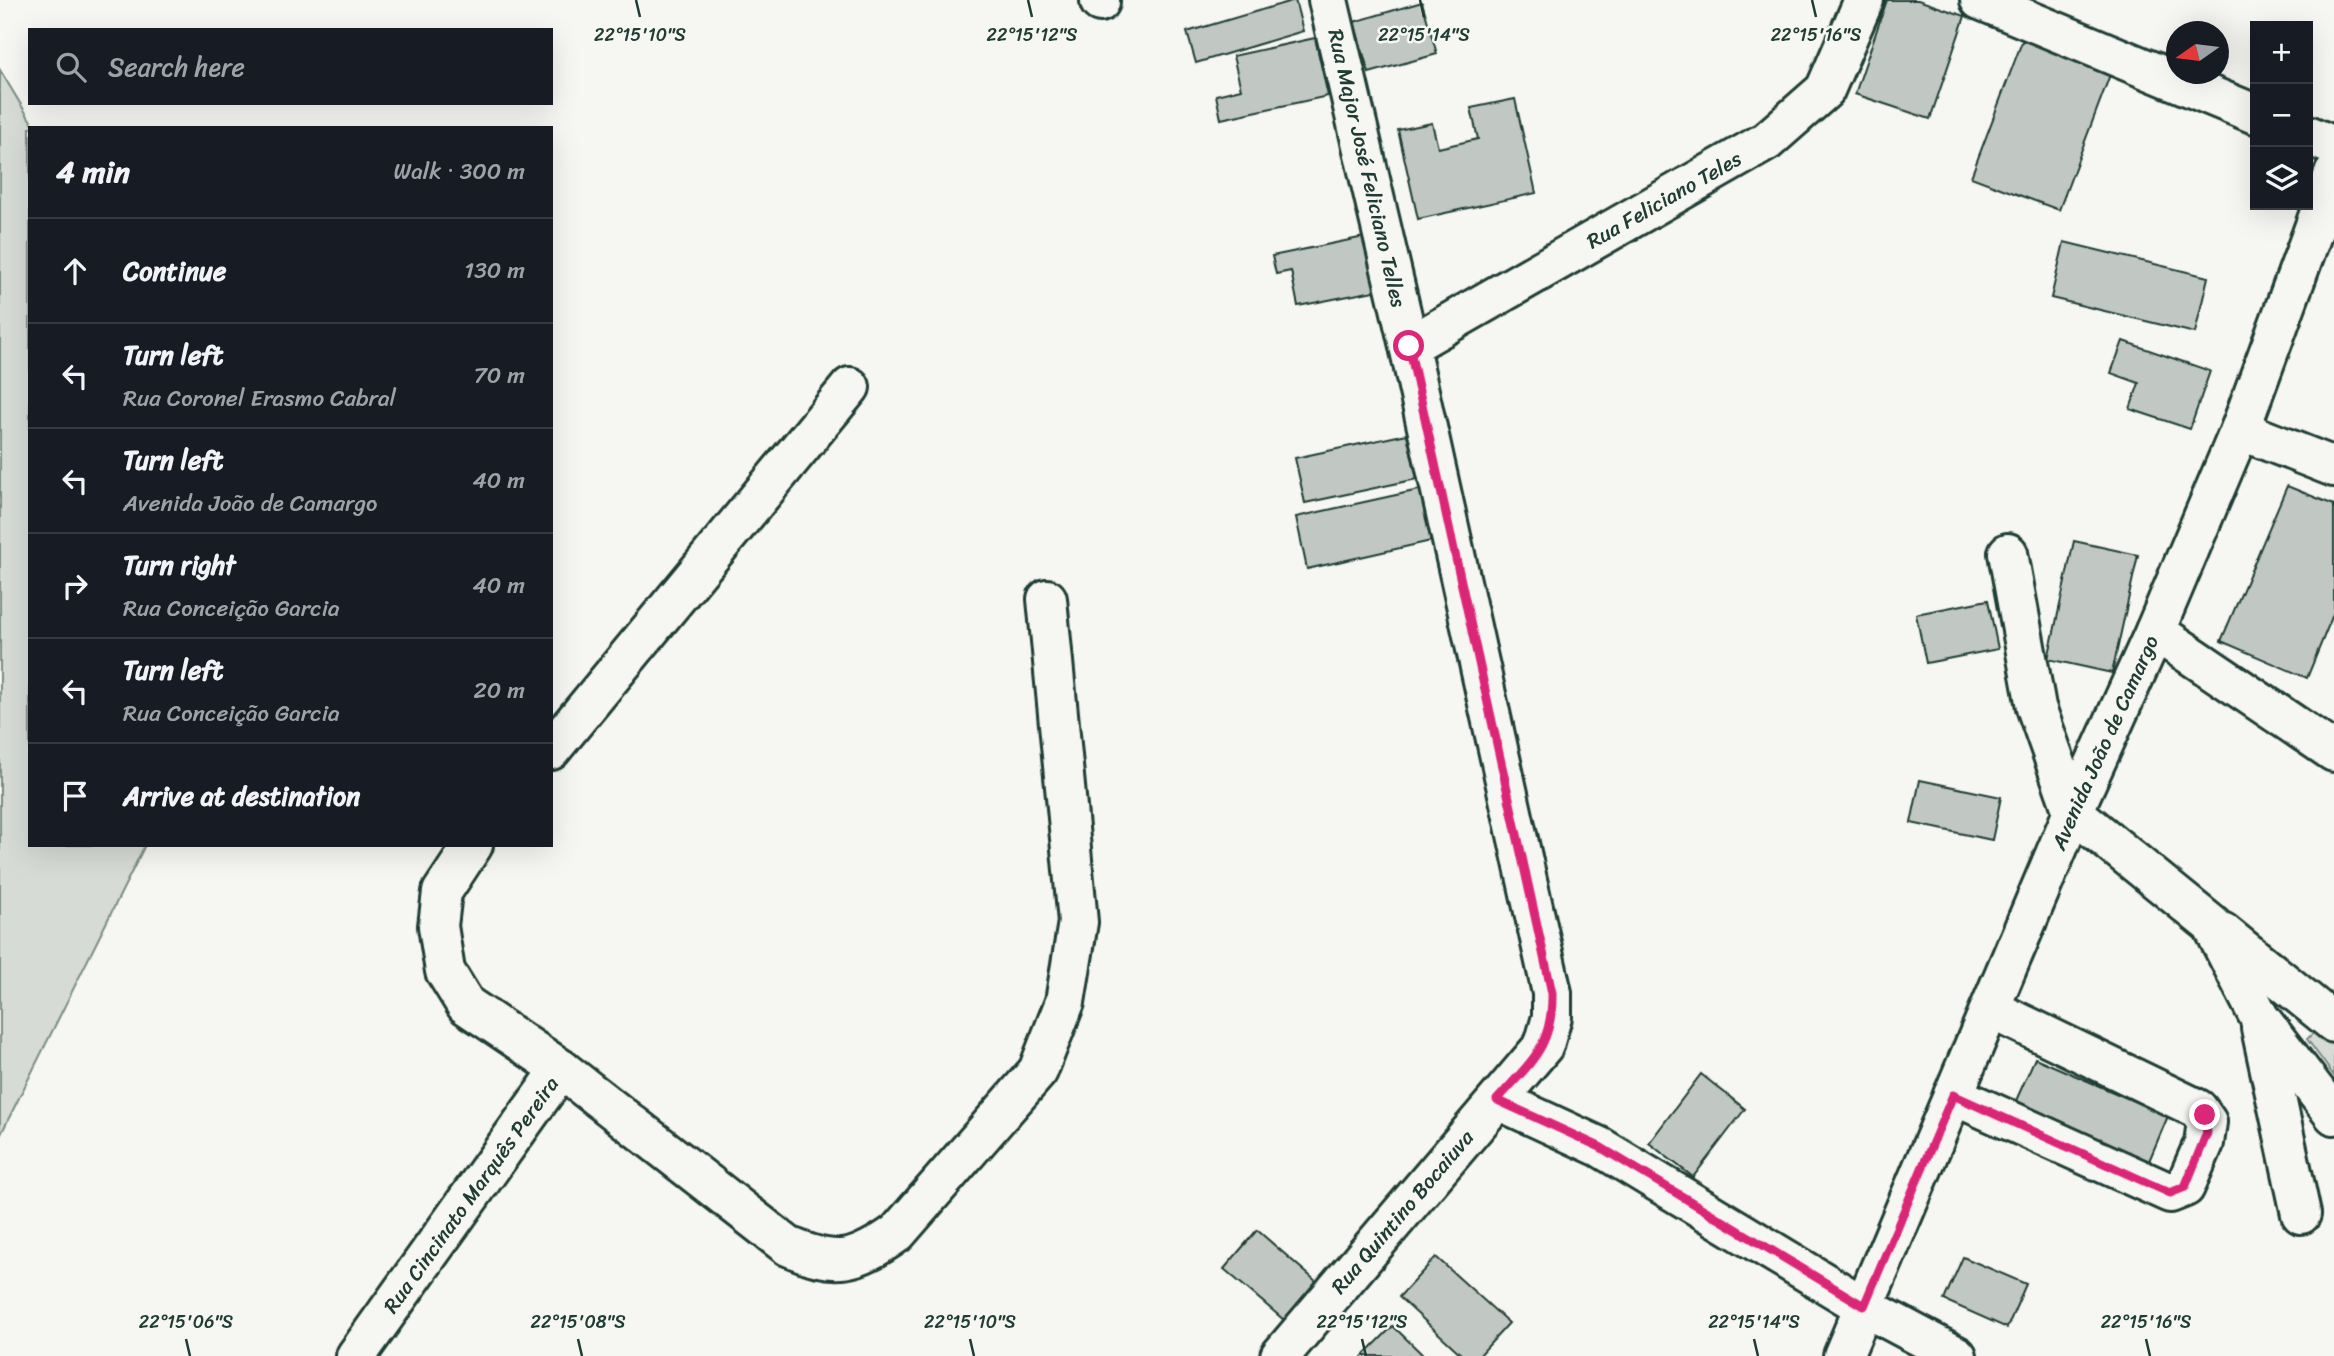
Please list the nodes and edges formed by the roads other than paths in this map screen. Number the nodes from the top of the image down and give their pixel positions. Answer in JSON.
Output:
{"nodes":[{"id":1,"x":1328,"y":0,"type":"edge"},
{"id":2,"x":1864,"y":0,"type":"edge"},
{"id":3,"x":1980,"y":0,"type":"edge"},
{"id":4,"x":2250,"y":112,"type":"edge"},
{"id":5,"x":2313,"y":137,"type":"edge"},
{"id":6,"x":2334,"y":146,"type":"edge"},
{"id":7,"x":2334,"y":174,"type":"edge"},
{"id":8,"x":1409,"y":346,"type":"junction"},
{"id":9,"x":850,"y":387,"type":"dead end"},
{"id":10,"x":2240,"y":430,"type":"junction"},
{"id":11,"x":2334,"y":467,"type":"edge"},
{"id":12,"x":2008,"y":553,"type":"dead end"},
{"id":13,"x":1047,"y":599,"type":"dead end"},
{"id":14,"x":2155,"y":631,"type":"junction"},
{"id":15,"x":553,"y":748,"type":"edge"},
{"id":16,"x":2334,"y":752,"type":"edge"},
{"id":17,"x":2073,"y":812,"type":"junction"},
{"id":18,"x":452,"y":847,"type":"edge"},
{"id":19,"x":473,"y":847,"type":"edge"},
{"id":20,"x":442,"y":892,"type":"junction"},
{"id":21,"x":2212,"y":925,"type":"junction"},
{"id":22,"x":1991,"y":1009,"type":"junction"},
{"id":23,"x":2259,"y":1017,"type":"junction"},
{"id":24,"x":2334,"y":1023,"type":"edge"},
{"id":25,"x":561,"y":1069,"type":"junction"},
{"id":26,"x":1953,"y":1095,"type":"junction"},
{"id":27,"x":1497,"y":1100,"type":"junction"},
{"id":28,"x":2334,"y":1115,"type":"edge"},
{"id":29,"x":2301,"y":1214,"type":"dead end"},
{"id":30,"x":1864,"y":1306,"type":"junction"},
{"id":31,"x":356,"y":1356,"type":"edge"},
{"id":32,"x":1280,"y":1356,"type":"edge"},
{"id":33,"x":1843,"y":1356,"type":"edge"},
{"id":34,"x":1957,"y":1356,"type":"edge"}],
"edges":[{"from":1,"to":8,"type":"main road","name":"Rua Major José Feliciano Telles"},
{"from":2,"to":8,"type":"main road","name":"Rua Feliciano Teles"},
{"from":3,"to":4,"type":"main road"},
{"from":5,"to":6,"type":"main road"},
{"from":7,"to":10,"type":"main road","name":"Avenida João de Camargo"},
{"from":8,"to":27,"type":"main road","name":"Rua Major José Feliciano Telles"},
{"from":9,"to":15,"type":"main road"},
{"from":10,"to":11,"type":"main road"},
{"from":10,"to":14,"type":"main road","name":"Avenida João de Camargo"},
{"from":12,"to":17,"type":"main road"},
{"from":13,"to":25,"type":"main road"},
{"from":14,"to":16,"type":"main road"},
{"from":14,"to":17,"type":"main road","name":"Avenida João de Camargo"},
{"from":17,"to":21,"type":"main road"},
{"from":17,"to":22,"type":"main road","name":"Avenida João de Camargo"},
{"from":18,"to":20,"type":"main road"},
{"from":19,"to":20,"type":"main road"},
{"from":20,"to":25,"type":"main road"},
{"from":21,"to":23,"type":"main road"},
{"from":21,"to":24,"type":"main road"},
{"from":22,"to":26,"type":"main road","name":"Avenida João de Camargo"},
{"from":22,"to":26,"type":"main road"},
{"from":23,"to":28,"type":"main road"},
{"from":23,"to":29,"type":"main road"},
{"from":25,"to":31,"type":"main road","name":"Rua Cincinato Marquês Pereira"},
{"from":26,"to":30,"type":"main road","name":"Avenida João de Camargo"},
{"from":27,"to":30,"type":"main road"},
{"from":27,"to":32,"type":"main road","name":"Rua Quintino Bocaiuva"},
{"from":30,"to":33,"type":"main road","name":"Avenida João de Camargo"},
{"from":30,"to":34,"type":"main road"}]}
